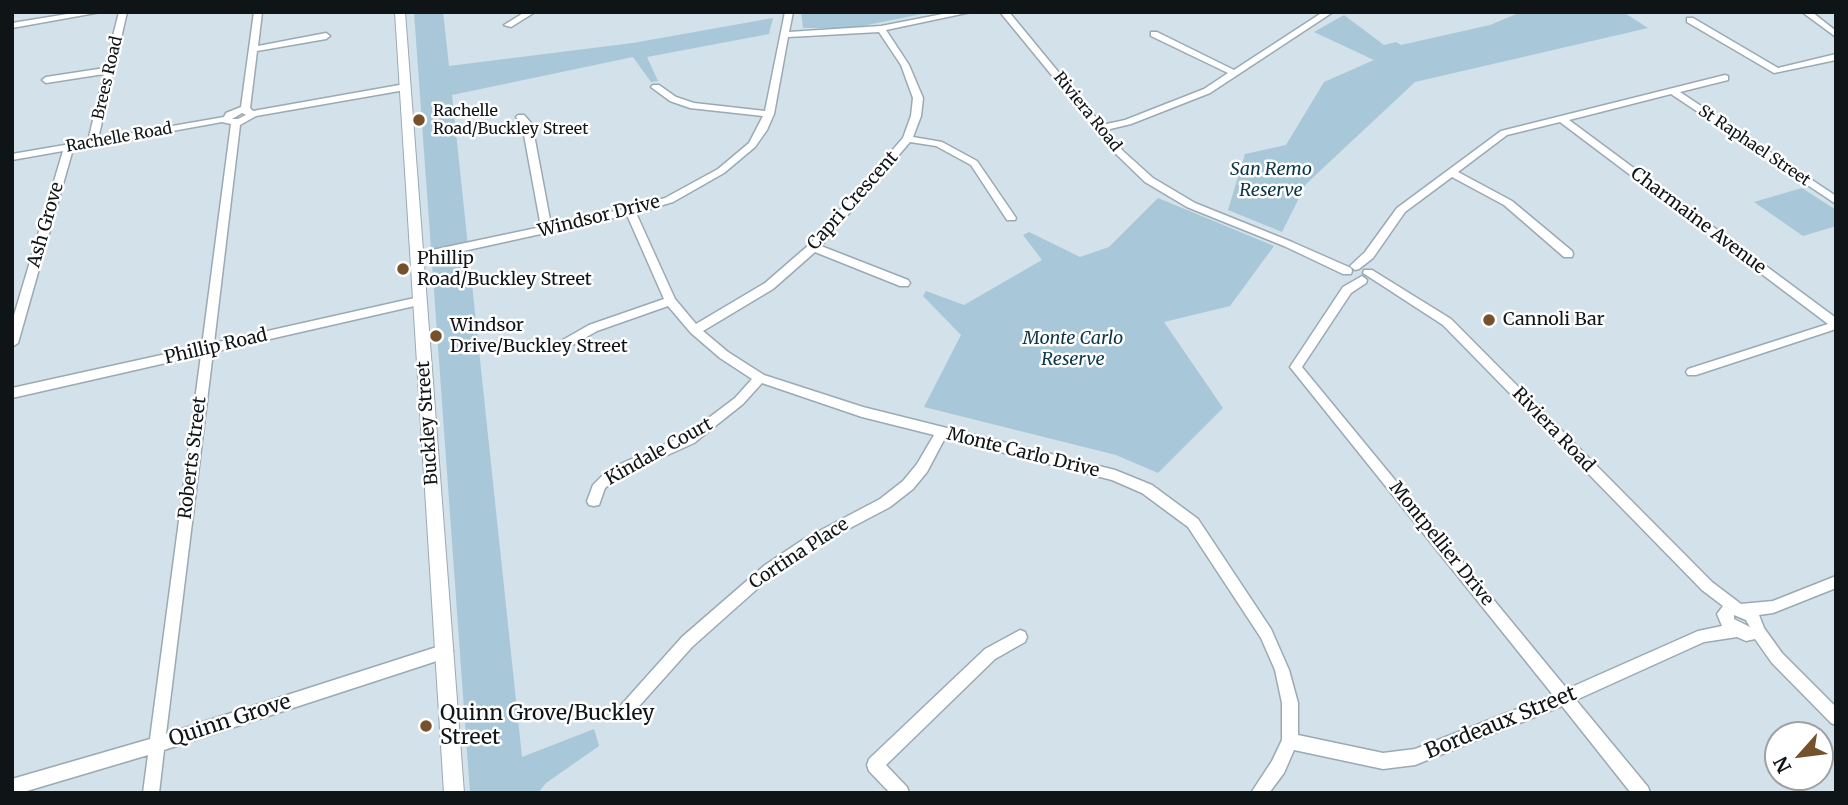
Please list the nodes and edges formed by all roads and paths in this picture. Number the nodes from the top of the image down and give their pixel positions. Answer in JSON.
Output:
{"nodes":[{"id":1,"x":97,"y":12,"type":"edge"},
{"id":2,"x":123,"y":12,"type":"edge"},
{"id":3,"x":258,"y":12,"type":"edge"},
{"id":4,"x":400,"y":12,"type":"edge"},
{"id":5,"x":531,"y":12,"type":"edge"},
{"id":6,"x":789,"y":12,"type":"edge"},
{"id":7,"x":967,"y":12,"type":"edge"},
{"id":8,"x":1329,"y":12,"type":"edge"},
{"id":9,"x":1806,"y":12,"type":"edge"},
{"id":10,"x":1007,"y":14,"type":"edge"},
{"id":11,"x":1690,"y":20,"type":"dead end"},
{"id":12,"x":508,"y":25,"type":"dead end"},
{"id":13,"x":12,"y":26,"type":"edge"},
{"id":14,"x":881,"y":29,"type":"junction"},
{"id":15,"x":1154,"y":34,"type":"dead end"},
{"id":16,"x":786,"y":35,"type":"junction"},
{"id":17,"x":1836,"y":35,"type":"edge"},
{"id":18,"x":326,"y":36,"type":"dead end"},
{"id":19,"x":253,"y":49,"type":"junction"},
{"id":20,"x":1836,"y":57,"type":"edge"},
{"id":21,"x":110,"y":70,"type":"junction"},
{"id":22,"x":1234,"y":74,"type":"junction"},
{"id":23,"x":1725,"y":78,"type":"dead end"},
{"id":24,"x":46,"y":80,"type":"dead end"},
{"id":25,"x":405,"y":87,"type":"junction"},
{"id":26,"x":656,"y":87,"type":"dead end"},
{"id":27,"x":1672,"y":91,"type":"junction"},
{"id":28,"x":248,"y":112,"type":"junction"},
{"id":29,"x":769,"y":114,"type":"junction"},
{"id":30,"x":521,"y":117,"type":"dead end"},
{"id":31,"x":1561,"y":118,"type":"junction"},
{"id":32,"x":231,"y":121,"type":"junction"},
{"id":33,"x":1102,"y":131,"type":"junction"},
{"id":34,"x":908,"y":139,"type":"junction"},
{"id":35,"x":92,"y":143,"type":"junction"},
{"id":36,"x":69,"y":147,"type":"junction"},
{"id":37,"x":12,"y":157,"type":"edge"},
{"id":38,"x":1450,"y":172,"type":"junction"},
{"id":39,"x":1836,"y":201,"type":"edge"},
{"id":40,"x":630,"y":211,"type":"junction"},
{"id":41,"x":1011,"y":218,"type":"dead end"},
{"id":42,"x":547,"y":229,"type":"junction"},
{"id":43,"x":814,"y":247,"type":"junction"},
{"id":44,"x":1568,"y":254,"type":"dead end"},
{"id":45,"x":418,"y":257,"type":"junction"},
{"id":46,"x":1358,"y":272,"type":"junction"},
{"id":47,"x":904,"y":283,"type":"dead end"},
{"id":48,"x":419,"y":301,"type":"junction"},
{"id":49,"x":670,"y":301,"type":"junction"},
{"id":50,"x":1836,"y":325,"type":"edge"},
{"id":51,"x":695,"y":330,"type":"junction"},
{"id":52,"x":12,"y":343,"type":"edge"},
{"id":53,"x":565,"y":344,"type":"dead end"},
{"id":54,"x":207,"y":349,"type":"junction"},
{"id":55,"x":1692,"y":373,"type":"dead end"},
{"id":56,"x":760,"y":378,"type":"junction"},
{"id":57,"x":12,"y":393,"type":"edge"},
{"id":58,"x":941,"y":433,"type":"junction"},
{"id":59,"x":594,"y":501,"type":"dead end"},
{"id":60,"x":1836,"y":582,"type":"edge"},
{"id":61,"x":1773,"y":607,"type":"junction"},
{"id":62,"x":1732,"y":612,"type":"junction"},
{"id":63,"x":1749,"y":630,"type":"junction"},
{"id":64,"x":1703,"y":636,"type":"junction"},
{"id":65,"x":1020,"y":637,"type":"dead end"},
{"id":66,"x":446,"y":652,"type":"junction"},
{"id":67,"x":1565,"y":698,"type":"junction"},
{"id":68,"x":627,"y":709,"type":"dead end"},
{"id":69,"x":1836,"y":718,"type":"edge"},
{"id":70,"x":1290,"y":741,"type":"junction"},
{"id":71,"x":157,"y":744,"type":"junction"},
{"id":72,"x":12,"y":787,"type":"edge"},
{"id":73,"x":151,"y":793,"type":"edge"},
{"id":74,"x":454,"y":793,"type":"edge"},
{"id":75,"x":901,"y":793,"type":"edge"},
{"id":76,"x":1259,"y":793,"type":"edge"},
{"id":77,"x":1642,"y":793,"type":"edge"}],
"edges":[{"from":1,"to":13,"type":"street"},
{"from":2,"to":21,"type":"street","name":"Brees Road"},
{"from":3,"to":19,"type":"street"},
{"from":4,"to":25,"type":"main road","name":"Buckley Street"},
{"from":5,"to":12,"type":"street"},
{"from":6,"to":16,"type":"street","name":"Windsor Drive"},
{"from":7,"to":14,"type":"street"},
{"from":8,"to":22,"type":"street"},
{"from":9,"to":17,"type":"street"},
{"from":10,"to":33,"type":"street","name":"Riviera Road"},
{"from":11,"to":20,"type":"street"},
{"from":14,"to":16,"type":"street"},
{"from":14,"to":34,"type":"street","name":"Capri Crescent"},
{"from":15,"to":22,"type":"street"},
{"from":16,"to":29,"type":"street","name":"Windsor Drive"},
{"from":18,"to":19,"type":"street"},
{"from":19,"to":28,"type":"street"},
{"from":21,"to":24,"type":"street"},
{"from":21,"to":35,"type":"street","name":"Brees Road"},
{"from":22,"to":33,"type":"street"},
{"from":23,"to":27,"type":"street"},
{"from":25,"to":28,"type":"street"},
{"from":25,"to":45,"type":"main road","name":"Buckley Street"},
{"from":26,"to":29,"type":"street"},
{"from":27,"to":31,"type":"street"},
{"from":27,"to":39,"type":"street","name":"St Raphael Street"},
{"from":28,"to":32,"type":"street"},
{"from":29,"to":40,"type":"street","name":"Windsor Drive"},
{"from":30,"to":42,"type":"street"},
{"from":31,"to":38,"type":"street"},
{"from":31,"to":50,"type":"street","name":"Charmaine Avenue"},
{"from":32,"to":35,"type":"street","name":"Rachelle Road"},
{"from":32,"to":54,"type":"street","name":"Roberts Street"},
{"from":33,"to":46,"type":"street","name":"Riviera Road"},
{"from":34,"to":41,"type":"street"},
{"from":34,"to":43,"type":"street","name":"Capri Crescent"},
{"from":35,"to":36,"type":"street","name":"Rachelle Road"},
{"from":36,"to":37,"type":"street","name":"Rachelle Road"},
{"from":36,"to":52,"type":"street","name":"Ash Grove"},
{"from":38,"to":44,"type":"street"},
{"from":38,"to":46,"type":"street"},
{"from":40,"to":42,"type":"street","name":"Windsor Drive"},
{"from":40,"to":49,"type":"street","name":"Monte Carlo Drive"},
{"from":42,"to":45,"type":"street","name":"Windsor Drive"},
{"from":43,"to":47,"type":"street"},
{"from":43,"to":51,"type":"street","name":"Capri Crescent"},
{"from":45,"to":48,"type":"main road","name":"Buckley Street"},
{"from":46,"to":62,"type":"street","name":"Riviera Road"},
{"from":46,"to":67,"type":"street","name":"Montpellier Drive"},
{"from":48,"to":54,"type":"street","name":"Phillip Road"},
{"from":48,"to":66,"type":"main road","name":"Buckley Street"},
{"from":49,"to":51,"type":"street","name":"Monte Carlo Drive"},
{"from":49,"to":53,"type":"street"},
{"from":50,"to":55,"type":"street"},
{"from":51,"to":56,"type":"street","name":"Monte Carlo Drive"},
{"from":54,"to":57,"type":"street","name":"Phillip Road"},
{"from":54,"to":71,"type":"street","name":"Roberts Street"},
{"from":56,"to":58,"type":"street","name":"Monte Carlo Drive"},
{"from":56,"to":59,"type":"street","name":"Kindale Court"},
{"from":58,"to":68,"type":"street","name":"Cortina Place"},
{"from":58,"to":70,"type":"street","name":"Monte Carlo Drive"},
{"from":60,"to":61,"type":"street"},
{"from":61,"to":62,"type":"street"},
{"from":61,"to":63,"type":"street"},
{"from":62,"to":63,"type":"street"},
{"from":62,"to":63,"type":"street"},
{"from":62,"to":64,"type":"street","name":"Bordeaux Street"},
{"from":63,"to":64,"type":"street","name":"Bordeaux Street"},
{"from":63,"to":69,"type":"street"},
{"from":64,"to":67,"type":"street","name":"Bordeaux Street"},
{"from":65,"to":75,"type":"street"},
{"from":66,"to":71,"type":"street","name":"Quinn Grove"},
{"from":66,"to":74,"type":"main road","name":"Buckley Street"},
{"from":67,"to":70,"type":"street","name":"Bordeaux Street"},
{"from":67,"to":77,"type":"street","name":"Montpellier Drive"},
{"from":70,"to":76,"type":"street","name":"Monte Carlo Drive"},
{"from":71,"to":72,"type":"street","name":"Quinn Grove"},
{"from":71,"to":73,"type":"street","name":"Roberts Street"}]}
